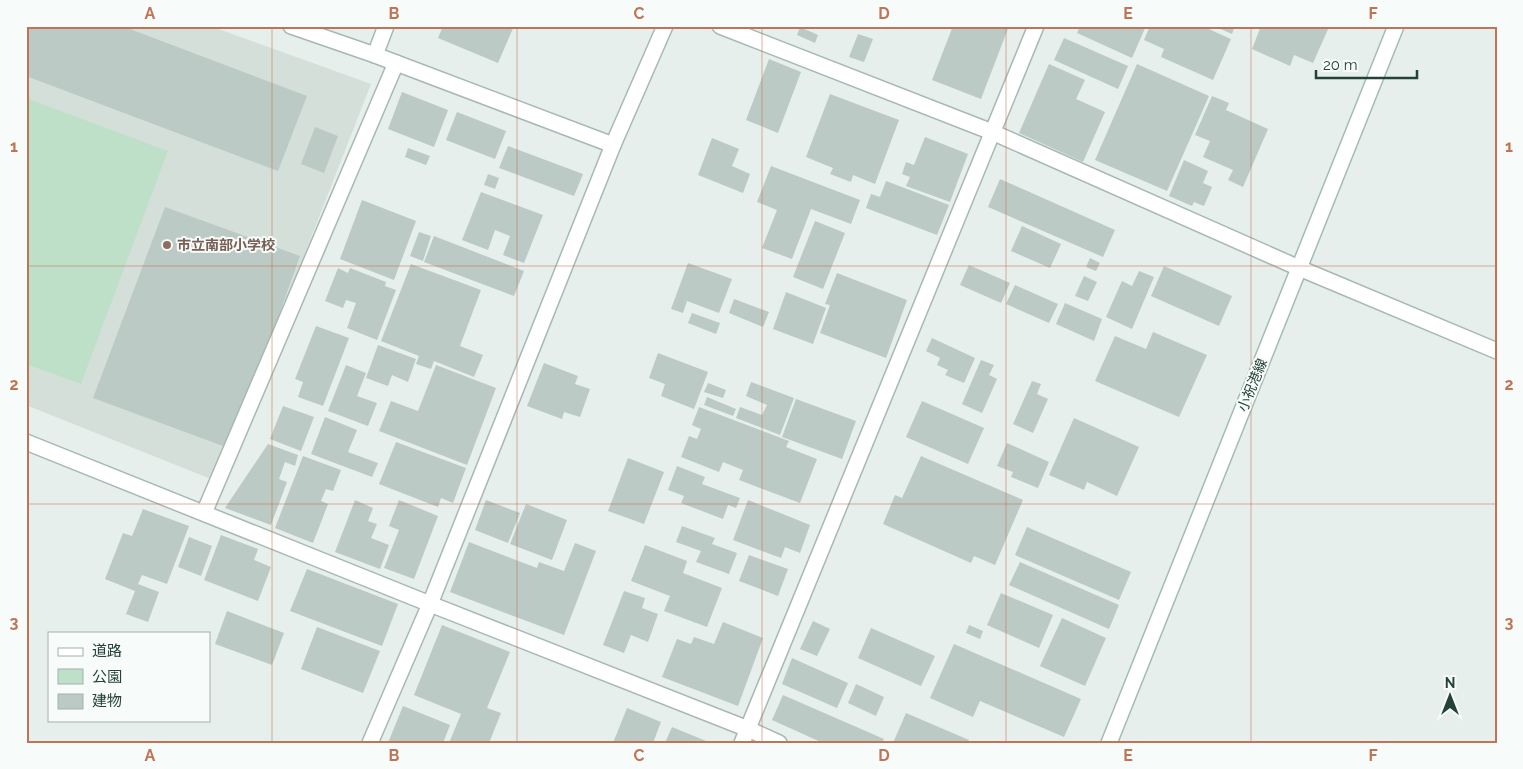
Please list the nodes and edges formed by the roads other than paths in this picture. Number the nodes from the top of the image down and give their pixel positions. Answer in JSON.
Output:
{"nodes":[{"id":1,"x":291,"y":26,"type":"edge"},
{"id":2,"x":386,"y":26,"type":"edge"},
{"id":3,"x":665,"y":26,"type":"edge"},
{"id":4,"x":720,"y":26,"type":"edge"},
{"id":5,"x":1036,"y":26,"type":"edge"},
{"id":6,"x":1396,"y":26,"type":"edge"},
{"id":7,"x":375,"y":56,"type":"junction"},
{"id":8,"x":396,"y":63,"type":"junction"},
{"id":9,"x":992,"y":132,"type":"junction"},
{"id":10,"x":613,"y":145,"type":"junction"},
{"id":11,"x":1299,"y":268,"type":"junction"},
{"id":12,"x":1497,"y":351,"type":"edge"},
{"id":13,"x":26,"y":442,"type":"edge"},
{"id":14,"x":204,"y":513,"type":"junction"},
{"id":15,"x":430,"y":604,"type":"junction"},
{"id":16,"x":745,"y":736,"type":"edge"},
{"id":17,"x":370,"y":743,"type":"edge"},
{"id":18,"x":779,"y":743,"type":"edge"},
{"id":19,"x":1109,"y":743,"type":"edge"}],
"edges":[{"from":1,"to":7,"type":"street"},
{"from":2,"to":7,"type":"street"},
{"from":3,"to":10,"type":"street"},
{"from":4,"to":9,"type":"street"},
{"from":5,"to":9,"type":"street"},
{"from":6,"to":11,"type":"street","name":"小祝港線"},
{"from":7,"to":8,"type":"street"},
{"from":8,"to":10,"type":"street"},
{"from":8,"to":14,"type":"street"},
{"from":9,"to":11,"type":"street"},
{"from":9,"to":16,"type":"street"},
{"from":10,"to":15,"type":"street"},
{"from":11,"to":12,"type":"street"},
{"from":11,"to":19,"type":"street","name":"小祝港線"},
{"from":13,"to":14,"type":"street"},
{"from":14,"to":15,"type":"street"},
{"from":15,"to":16,"type":"street"},
{"from":15,"to":17,"type":"street"},
{"from":16,"to":18,"type":"street"}]}
